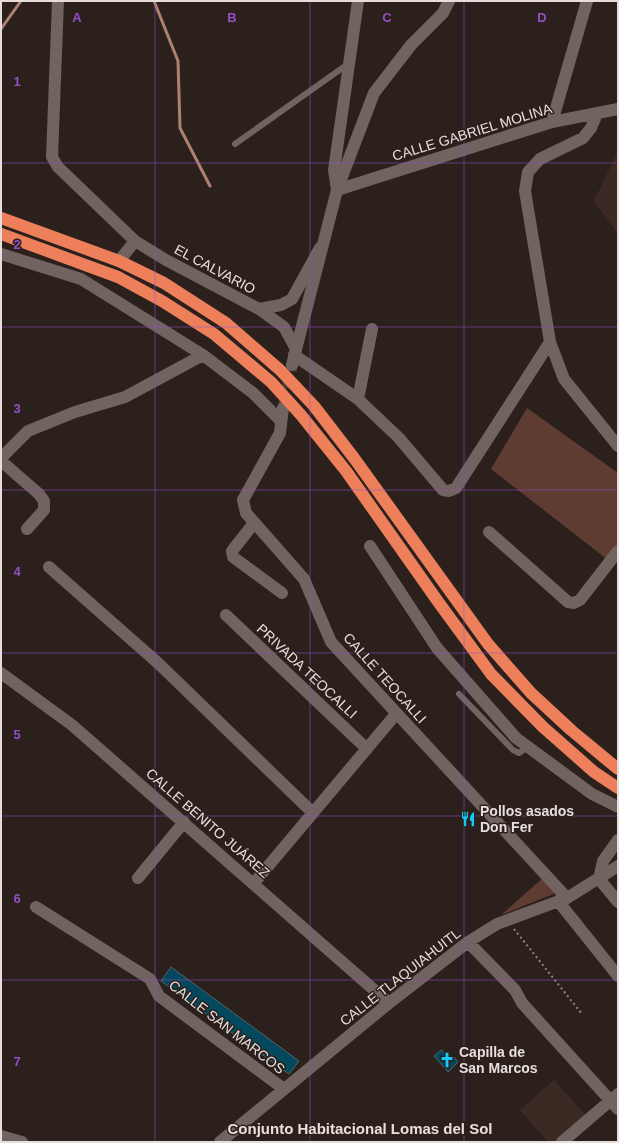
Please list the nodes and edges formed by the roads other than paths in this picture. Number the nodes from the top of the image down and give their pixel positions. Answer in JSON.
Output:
{"nodes":[{"id":1,"x":58,"y":1,"type":"edge"},
{"id":2,"x":358,"y":1,"type":"edge"},
{"id":3,"x":449,"y":1,"type":"edge"},
{"id":4,"x":587,"y":1,"type":"edge"},
{"id":5,"x":349,"y":63,"type":"junction"},
{"id":6,"x":618,"y":109,"type":"edge"},
{"id":7,"x":597,"y":114,"type":"junction"},
{"id":8,"x":552,"y":122,"type":"junction"},
{"id":9,"x":235,"y":144,"type":"dead end"},
{"id":10,"x":337,"y":190,"type":"junction"},
{"id":11,"x":1,"y":218,"type":"edge"},
{"id":12,"x":1,"y":234,"type":"edge"},
{"id":13,"x":135,"y":241,"type":"junction"},
{"id":14,"x":324,"y":242,"type":"junction"},
{"id":15,"x":1,"y":254,"type":"edge"},
{"id":16,"x":119,"y":260,"type":"junction"},
{"id":17,"x":259,"y":309,"type":"junction"},
{"id":18,"x":372,"y":329,"type":"dead end"},
{"id":19,"x":550,"y":342,"type":"junction"},
{"id":20,"x":204,"y":355,"type":"junction"},
{"id":21,"x":294,"y":356,"type":"junction"},
{"id":22,"x":361,"y":402,"type":"dead end"},
{"id":23,"x":283,"y":408,"type":"tunnel mouth"},
{"id":24,"x":281,"y":421,"type":"junction"},
{"id":25,"x":618,"y":446,"type":"edge"},
{"id":26,"x":1,"y":459,"type":"edge"},
{"id":27,"x":254,"y":523,"type":"junction"},
{"id":28,"x":28,"y":529,"type":"dead end"},
{"id":29,"x":489,"y":532,"type":"dead end"},
{"id":30,"x":370,"y":546,"type":"dead end"},
{"id":31,"x":618,"y":551,"type":"edge"},
{"id":32,"x":49,"y":567,"type":"dead end"},
{"id":33,"x":282,"y":593,"type":"dead end"},
{"id":34,"x":226,"y":615,"type":"dead end"},
{"id":35,"x":1,"y":673,"type":"edge"},
{"id":36,"x":459,"y":694,"type":"dead end"},
{"id":37,"x":396,"y":714,"type":"junction"},
{"id":38,"x":528,"y":747,"type":"junction"},
{"id":39,"x":367,"y":749,"type":"junction"},
{"id":40,"x":618,"y":769,"type":"edge"},
{"id":41,"x":618,"y":788,"type":"edge"},
{"id":42,"x":618,"y":807,"type":"edge"},
{"id":43,"x":313,"y":813,"type":"junction"},
{"id":44,"x":184,"y":822,"type":"junction"},
{"id":45,"x":618,"y":840,"type":"edge"},
{"id":46,"x":618,"y":866,"type":"edge"},
{"id":47,"x":138,"y":878,"type":"dead end"},
{"id":48,"x":599,"y":879,"type":"junction"},
{"id":49,"x":254,"y":883,"type":"junction"},
{"id":50,"x":562,"y":900,"type":"junction"},
{"id":51,"x":618,"y":902,"type":"edge"},
{"id":52,"x":36,"y":907,"type":"dead end"},
{"id":53,"x":468,"y":942,"type":"junction"},
{"id":54,"x":618,"y":976,"type":"edge"},
{"id":55,"x":389,"y":1003,"type":"junction"},
{"id":56,"x":284,"y":1089,"type":"junction"},
{"id":57,"x":615,"y":1101,"type":"edge"},
{"id":58,"x":1,"y":1136,"type":"edge"},
{"id":59,"x":22,"y":1142,"type":"edge"},
{"id":60,"x":220,"y":1142,"type":"edge"},
{"id":61,"x":562,"y":1142,"type":"edge"}],
"edges":[{"from":1,"to":13,"type":"street","name":"EL CALVARIO"},
{"from":2,"to":5,"type":"street"},
{"from":3,"to":10,"type":"street"},
{"from":4,"to":8,"type":"street"},
{"from":5,"to":9,"type":"lane"},
{"from":5,"to":10,"type":"street"},
{"from":6,"to":7,"type":"street","name":"CALLE GABRIEL MOLINA"},
{"from":7,"to":8,"type":"street","name":"CALLE GABRIEL MOLINA"},
{"from":7,"to":19,"type":"street"},
{"from":8,"to":10,"type":"street","name":"CALLE GABRIEL MOLINA"},
{"from":10,"to":14,"type":"street"},
{"from":11,"to":16,"type":"highway"},
{"from":12,"to":41,"type":"highway"},
{"from":13,"to":16,"type":"street"},
{"from":13,"to":17,"type":"street","name":"EL CALVARIO"},
{"from":14,"to":17,"type":"street","name":"EL CALVARIO"},
{"from":14,"to":21,"type":"street"},
{"from":15,"to":20,"type":"street"},
{"from":16,"to":40,"type":"highway"},
{"from":17,"to":21,"type":"street"},
{"from":18,"to":21,"type":"street"},
{"from":19,"to":22,"type":"street"},
{"from":19,"to":25,"type":"street"},
{"from":20,"to":24,"type":"street"},
{"from":20,"to":26,"type":"street"},
{"from":23,"to":24,"type":"street","name":"CALLE TEOCALLI"},
{"from":24,"to":27,"type":"street","name":"CALLE TEOCALLI"},
{"from":26,"to":28,"type":"street"},
{"from":27,"to":33,"type":"street"},
{"from":27,"to":37,"type":"street","name":"CALLE TEOCALLI"},
{"from":29,"to":31,"type":"street"},
{"from":30,"to":38,"type":"street"},
{"from":32,"to":43,"type":"street"},
{"from":34,"to":39,"type":"street","name":"PRIVADA TEOCALLI"},
{"from":35,"to":44,"type":"street","name":"CALLE BENITO JUÁREZ"},
{"from":36,"to":38,"type":"lane"},
{"from":37,"to":39,"type":"street"},
{"from":37,"to":50,"type":"street","name":"CALLE TEOCALLI"},
{"from":38,"to":42,"type":"street"},
{"from":39,"to":43,"type":"street"},
{"from":43,"to":49,"type":"street"},
{"from":44,"to":47,"type":"street"},
{"from":44,"to":49,"type":"street","name":"CALLE BENITO JUÁREZ"},
{"from":45,"to":48,"type":"street"},
{"from":46,"to":48,"type":"street","name":"CALLE TLAQUIAHUITL"},
{"from":48,"to":50,"type":"street","name":"CALLE TLAQUIAHUITL"},
{"from":48,"to":51,"type":"street"},
{"from":49,"to":55,"type":"street","name":"CALLE BENITO JUÁREZ"},
{"from":50,"to":53,"type":"street","name":"CALLE TLAQUIAHUITL"},
{"from":50,"to":54,"type":"street","name":"CALLE TEOCALLI"},
{"from":52,"to":56,"type":"street","name":"CALLE SAN MARCOS"},
{"from":53,"to":55,"type":"street","name":"CALLE TLAQUIAHUITL"},
{"from":53,"to":57,"type":"street"},
{"from":55,"to":56,"type":"street","name":"CALLE TLAQUIAHUITL"},
{"from":56,"to":60,"type":"street","name":"CALLE TLAQUIAHUITL"},
{"from":57,"to":61,"type":"street"},
{"from":58,"to":59,"type":"street"}]}
